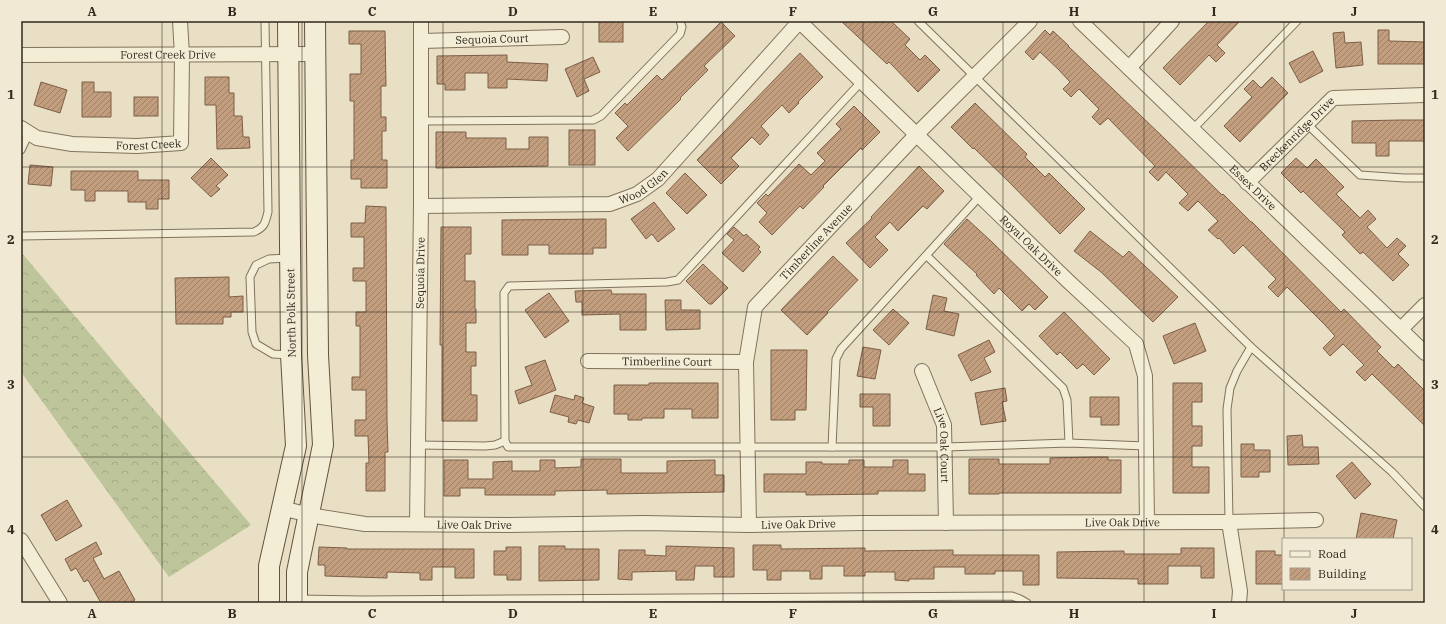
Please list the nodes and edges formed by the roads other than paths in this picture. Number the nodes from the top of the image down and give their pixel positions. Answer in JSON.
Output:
{"nodes":[{"id":1,"x":180,"y":21,"type":"edge"},
{"id":2,"x":265,"y":21,"type":"edge"},
{"id":3,"x":288,"y":21,"type":"edge"},
{"id":4,"x":315,"y":21,"type":"edge"},
{"id":5,"x":421,"y":21,"type":"edge"},
{"id":6,"x":680,"y":21,"type":"edge"},
{"id":7,"x":799,"y":21,"type":"edge"},
{"id":8,"x":918,"y":21,"type":"edge"},
{"id":9,"x":1030,"y":21,"type":"edge"},
{"id":10,"x":1080,"y":21,"type":"edge"},
{"id":11,"x":1172,"y":21,"type":"edge"},
{"id":12,"x":1297,"y":21,"type":"edge"},
{"id":13,"x":562,"y":36,"type":"dead end"},
{"id":14,"x":422,"y":42,"type":"junction"},
{"id":15,"x":265,"y":54,"type":"junction"},
{"id":16,"x":289,"y":54,"type":"junction"},
{"id":17,"x":316,"y":54,"type":"junction"},
{"id":18,"x":21,"y":55,"type":"edge"},
{"id":19,"x":182,"y":55,"type":"junction"},
{"id":20,"x":1129,"y":68,"type":"junction"},
{"id":21,"x":975,"y":76,"type":"junction"},
{"id":22,"x":862,"y":82,"type":"junction"},
{"id":23,"x":1425,"y":95,"type":"edge"},
{"id":24,"x":421,"y":121,"type":"junction"},
{"id":25,"x":1306,"y":124,"type":"junction"},
{"id":26,"x":25,"y":130,"type":"edge"},
{"id":27,"x":1192,"y":130,"type":"junction"},
{"id":28,"x":916,"y":135,"type":"junction"},
{"id":29,"x":21,"y":150,"type":"edge"},
{"id":30,"x":1425,"y":178,"type":"edge"},
{"id":31,"x":1247,"y":183,"type":"junction"},
{"id":32,"x":980,"y":196,"type":"junction"},
{"id":33,"x":421,"y":206,"type":"junction"},
{"id":34,"x":21,"y":236,"type":"edge"},
{"id":35,"x":927,"y":256,"type":"junction"},
{"id":36,"x":290,"y":258,"type":"junction"},
{"id":37,"x":1425,"y":305,"type":"edge"},
{"id":38,"x":1401,"y":329,"type":"junction"},
{"id":39,"x":1251,"y":347,"type":"junction"},
{"id":40,"x":1425,"y":353,"type":"edge"},
{"id":41,"x":291,"y":355,"type":"junction"},
{"id":42,"x":318,"y":355,"type":"junction"},
{"id":43,"x":588,"y":361,"type":"dead end"},
{"id":44,"x":746,"y":362,"type":"junction"},
{"id":45,"x":922,"y":371,"type":"dead end"},
{"id":46,"x":505,"y":441,"type":"junction"},
{"id":47,"x":1069,"y":443,"type":"junction"},
{"id":48,"x":418,"y":445,"type":"junction"},
{"id":49,"x":748,"y":446,"type":"junction"},
{"id":50,"x":1146,"y":446,"type":"junction"},
{"id":51,"x":832,"y":447,"type":"junction"},
{"id":52,"x":945,"y":447,"type":"junction"},
{"id":53,"x":1425,"y":507,"type":"edge"},
{"id":54,"x":282,"y":508,"type":"junction"},
{"id":55,"x":309,"y":515,"type":"junction"},
{"id":56,"x":1316,"y":520,"type":"dead end"},
{"id":57,"x":1147,"y":522,"type":"junction"},
{"id":58,"x":1229,"y":522,"type":"junction"},
{"id":59,"x":946,"y":523,"type":"junction"},
{"id":60,"x":417,"y":524,"type":"junction"},
{"id":61,"x":749,"y":525,"type":"junction"},
{"id":62,"x":21,"y":540,"type":"edge"},
{"id":63,"x":298,"y":601,"type":"edge"},
{"id":64,"x":57,"y":602,"type":"edge"},
{"id":65,"x":269,"y":603,"type":"edge"},
{"id":66,"x":1027,"y":603,"type":"edge"},
{"id":67,"x":1239,"y":603,"type":"edge"}],
"edges":[{"from":1,"to":19,"type":"street","name":"Forest Creek"},
{"from":2,"to":15,"type":"lane"},
{"from":3,"to":16,"type":"main road","name":"North Polk Street"},
{"from":4,"to":17,"type":"main road"},
{"from":5,"to":14,"type":"street","name":"Sequoia Drive"},
{"from":6,"to":24,"type":"lane"},
{"from":7,"to":22,"type":"street","name":"Royal Oak Drive"},
{"from":7,"to":33,"type":"street","name":"Wood Glen"},
{"from":8,"to":21,"type":"lane"},
{"from":9,"to":21,"type":"street","name":"Timberline Avenue"},
{"from":10,"to":20,"type":"street","name":"Essex Drive"},
{"from":11,"to":20,"type":"street"},
{"from":12,"to":27,"type":"lane"},
{"from":13,"to":14,"type":"street","name":"Sequoia Court"},
{"from":14,"to":24,"type":"street","name":"Sequoia Drive"},
{"from":15,"to":16,"type":"street","name":"Forest Creek Drive"},
{"from":15,"to":19,"type":"street","name":"Forest Creek Drive"},
{"from":15,"to":34,"type":"lane"},
{"from":16,"to":17,"type":"street","name":"Forest Creek Drive"},
{"from":16,"to":36,"type":"main road","name":"North Polk Street"},
{"from":17,"to":42,"type":"main road"},
{"from":18,"to":19,"type":"street","name":"Forest Creek Drive"},
{"from":19,"to":26,"type":"street","name":"Forest Creek"},
{"from":20,"to":27,"type":"street","name":"Essex Drive"},
{"from":21,"to":28,"type":"street","name":"Timberline Avenue"},
{"from":21,"to":39,"type":"lane"},
{"from":22,"to":28,"type":"street","name":"Royal Oak Drive"},
{"from":22,"to":46,"type":"lane"},
{"from":23,"to":25,"type":"street","name":"Breckenridge Drive"},
{"from":24,"to":33,"type":"street","name":"Sequoia Drive"},
{"from":25,"to":30,"type":"lane"},
{"from":25,"to":31,"type":"street","name":"Breckenridge Drive"},
{"from":26,"to":29,"type":"lane"},
{"from":27,"to":31,"type":"street","name":"Essex Drive"},
{"from":28,"to":32,"type":"street","name":"Royal Oak Drive"},
{"from":28,"to":44,"type":"street","name":"Timberline Avenue"},
{"from":31,"to":38,"type":"street","name":"Essex Drive"},
{"from":32,"to":35,"type":"lane"},
{"from":32,"to":50,"type":"street","name":"Royal Oak Drive"},
{"from":33,"to":48,"type":"street","name":"Sequoia Drive"},
{"from":35,"to":47,"type":"lane"},
{"from":35,"to":51,"type":"lane"},
{"from":36,"to":41,"type":"main road","name":"North Polk Street"},
{"from":36,"to":41,"type":"lane"},
{"from":37,"to":38,"type":"street"},
{"from":38,"to":40,"type":"street","name":"Essex Drive"},
{"from":39,"to":53,"type":"lane"},
{"from":39,"to":58,"type":"lane"},
{"from":41,"to":42,"type":"main road"},
{"from":41,"to":54,"type":"main road","name":"North Polk Street"},
{"from":42,"to":55,"type":"main road"},
{"from":43,"to":44,"type":"street","name":"Timberline Court"},
{"from":44,"to":49,"type":"street","name":"Timberline Avenue"},
{"from":45,"to":52,"type":"street","name":"Live Oak Court"},
{"from":46,"to":48,"type":"lane"},
{"from":46,"to":49,"type":"lane"},
{"from":47,"to":50,"type":"lane"},
{"from":47,"to":52,"type":"lane"},
{"from":48,"to":60,"type":"street","name":"Sequoia Drive"},
{"from":49,"to":51,"type":"lane"},
{"from":49,"to":61,"type":"street","name":"Timberline Avenue"},
{"from":50,"to":57,"type":"street","name":"Royal Oak Drive"},
{"from":51,"to":52,"type":"lane"},
{"from":52,"to":59,"type":"street","name":"Live Oak Court"},
{"from":54,"to":55,"type":"street","name":"Live Oak Drive"},
{"from":54,"to":65,"type":"main road","name":"North Polk Street"},
{"from":55,"to":60,"type":"street","name":"Live Oak Drive"},
{"from":55,"to":63,"type":"main road"},
{"from":56,"to":58,"type":"street","name":"Live Oak Drive"},
{"from":57,"to":58,"type":"street","name":"Live Oak Drive"},
{"from":57,"to":59,"type":"street","name":"Live Oak Drive"},
{"from":58,"to":67,"type":"street"},
{"from":59,"to":61,"type":"street","name":"Live Oak Drive"},
{"from":60,"to":61,"type":"street","name":"Live Oak Drive"},
{"from":62,"to":64,"type":"street"},
{"from":63,"to":66,"type":"lane"}]}
